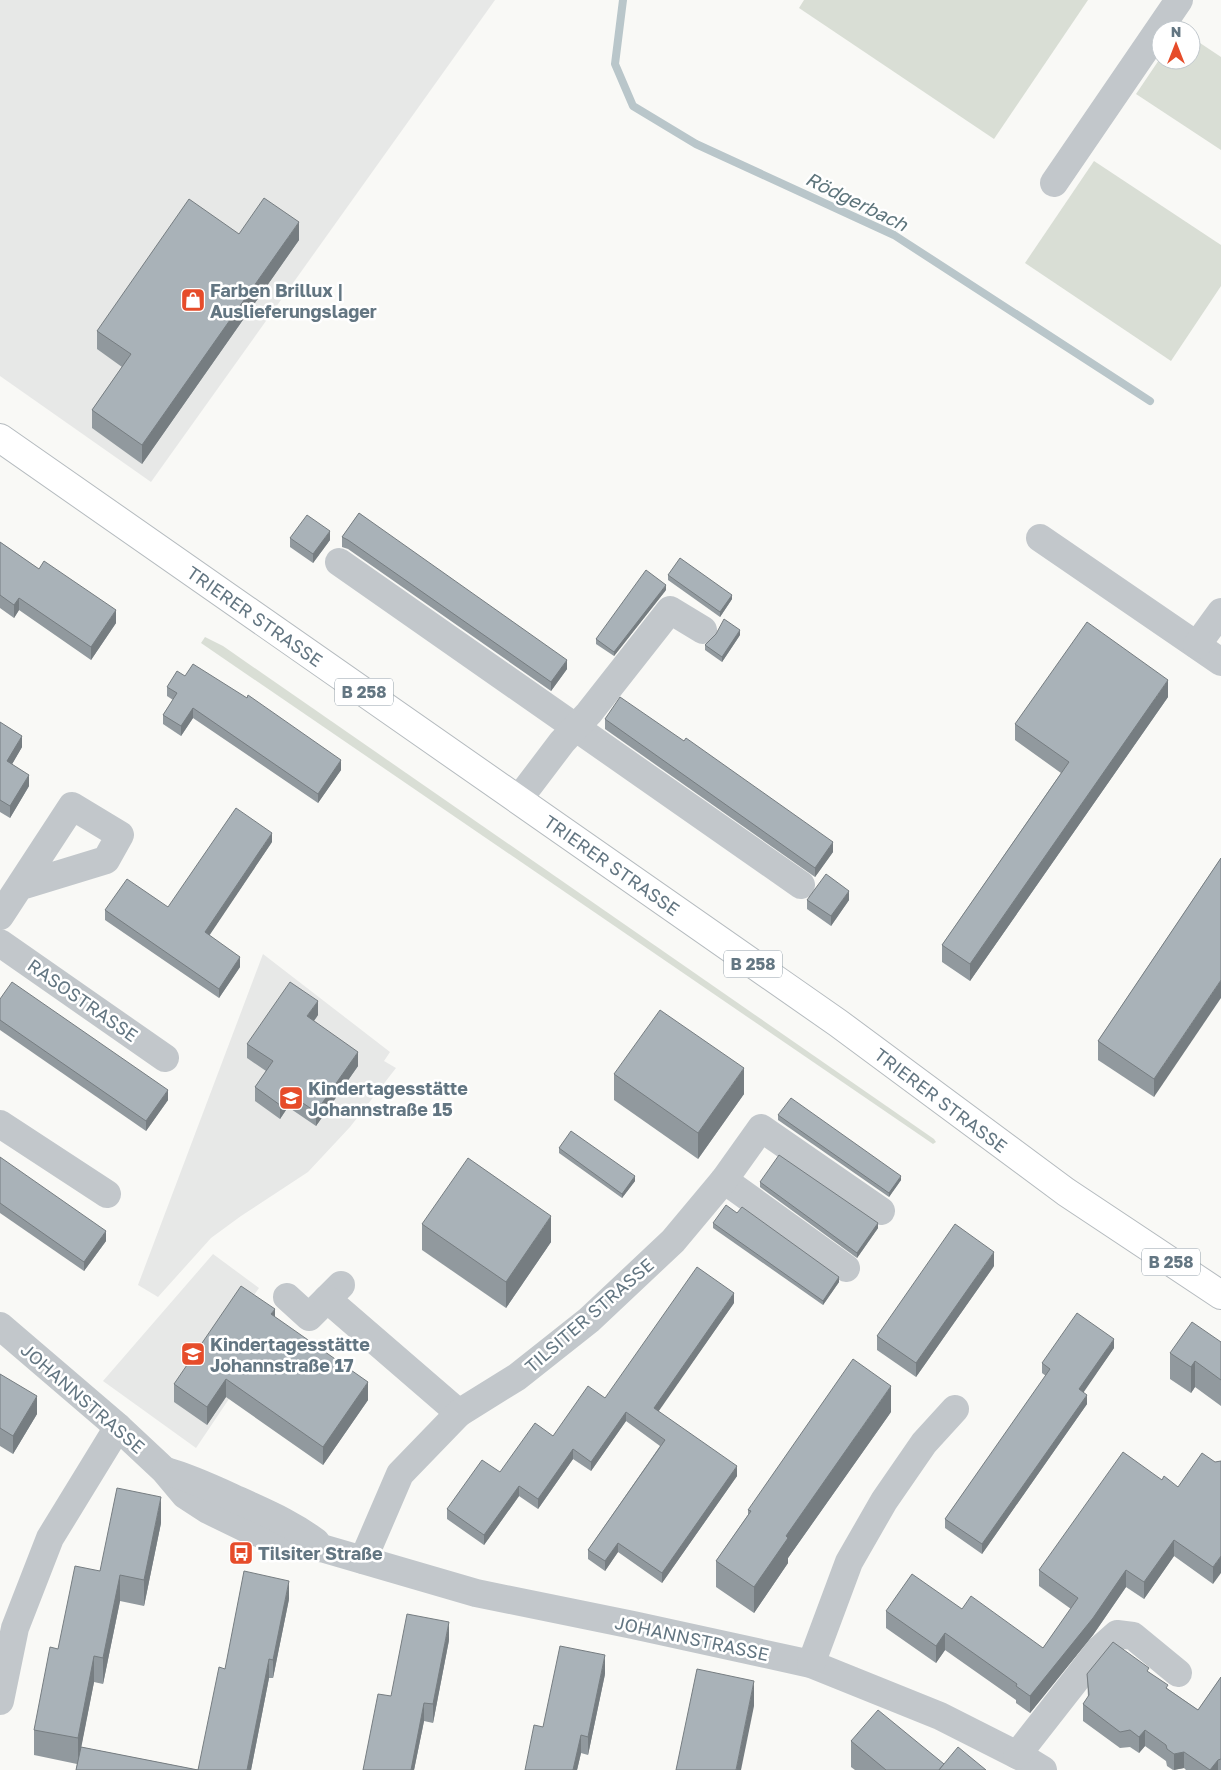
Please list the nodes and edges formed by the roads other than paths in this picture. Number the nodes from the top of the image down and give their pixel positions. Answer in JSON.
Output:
{"nodes":[{"id":1,"x":1179,"y":0,"type":"edge"},
{"id":2,"x":1054,"y":183,"type":"dead end"},
{"id":3,"x":0,"y":438,"type":"edge"},
{"id":4,"x":1040,"y":538,"type":"dead end"},
{"id":5,"x":339,"y":562,"type":"dead end"},
{"id":6,"x":1221,"y":612,"type":"edge"},
{"id":7,"x":703,"y":630,"type":"dead end"},
{"id":8,"x":1197,"y":645,"type":"junction"},
{"id":9,"x":1221,"y":662,"type":"edge"},
{"id":10,"x":575,"y":727,"type":"junction"},
{"id":11,"x":518,"y":800,"type":"junction"},
{"id":12,"x":801,"y":884,"type":"dead end"},
{"id":13,"x":20,"y":886,"type":"dead end"},
{"id":14,"x":0,"y":916,"type":"edge"},
{"id":15,"x":0,"y":943,"type":"edge"},
{"id":16,"x":165,"y":1058,"type":"dead end"},
{"id":17,"x":0,"y":1124,"type":"edge"},
{"id":18,"x":724,"y":1180,"type":"junction"},
{"id":19,"x":107,"y":1194,"type":"dead end"},
{"id":20,"x":881,"y":1211,"type":"dead end"},
{"id":21,"x":846,"y":1268,"type":"dead end"},
{"id":22,"x":1221,"y":1295,"type":"edge"},
{"id":23,"x":288,"y":1297,"type":"dead end"},
{"id":24,"x":0,"y":1326,"type":"edge"},
{"id":25,"x":955,"y":1409,"type":"dead end"},
{"id":26,"x":459,"y":1413,"type":"junction"},
{"id":27,"x":118,"y":1427,"type":"junction"},
{"id":28,"x":363,"y":1560,"type":"junction"},
{"id":29,"x":811,"y":1664,"type":"junction"},
{"id":30,"x":1178,"y":1673,"type":"dead end"},
{"id":31,"x":1,"y":1688,"type":"edge"},
{"id":32,"x":1017,"y":1755,"type":"junction"},
{"id":33,"x":1043,"y":1770,"type":"edge"}],
"edges":[{"from":1,"to":2,"type":"street"},
{"from":3,"to":11,"type":"main road","name":"TRIERER STRASSE","number":"B 258"},
{"from":4,"to":8,"type":"street"},
{"from":5,"to":10,"type":"street"},
{"from":6,"to":8,"type":"street"},
{"from":7,"to":10,"type":"street"},
{"from":8,"to":9,"type":"street"},
{"from":10,"to":11,"type":"street"},
{"from":10,"to":12,"type":"street"},
{"from":11,"to":22,"type":"main road","name":"TRIERER STRASSE","number":"B 258"},
{"from":13,"to":14,"type":"street"},
{"from":15,"to":16,"type":"street","name":"RASOSTRASSE"},
{"from":17,"to":19,"type":"street"},
{"from":18,"to":20,"type":"street","name":"TILSITER STRASSE"},
{"from":18,"to":21,"type":"street"},
{"from":18,"to":26,"type":"street","name":"TILSITER STRASSE"},
{"from":23,"to":26,"type":"street"},
{"from":24,"to":27,"type":"street","name":"JOHANNSTRASSE"},
{"from":25,"to":29,"type":"street"},
{"from":26,"to":28,"type":"street","name":"TILSITER STRASSE"},
{"from":27,"to":28,"type":"street","name":"JOHANNSTRASSE"},
{"from":27,"to":31,"type":"street"},
{"from":28,"to":29,"type":"street","name":"JOHANNSTRASSE"},
{"from":29,"to":32,"type":"street","name":"JOHANNSTRASSE"},
{"from":30,"to":32,"type":"street"},
{"from":32,"to":33,"type":"street","name":"JOHANNSTRASSE"}]}
